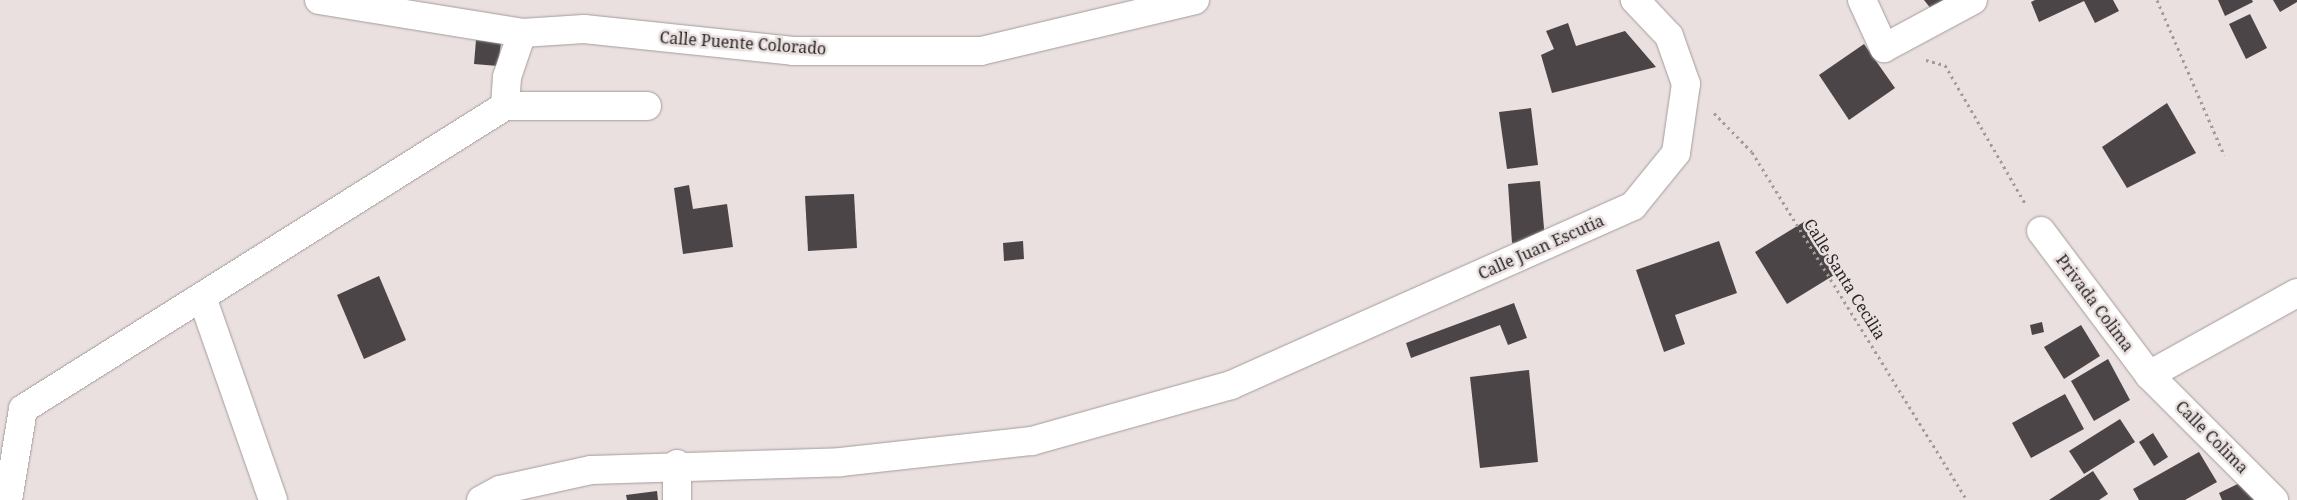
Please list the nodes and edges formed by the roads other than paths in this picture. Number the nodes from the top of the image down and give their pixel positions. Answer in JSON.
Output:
{"nodes":[{"id":1,"x":319,"y":0,"type":"edge"},
{"id":2,"x":1196,"y":0,"type":"edge"},
{"id":3,"x":1635,"y":0,"type":"edge"},
{"id":4,"x":1862,"y":0,"type":"edge"},
{"id":5,"x":1973,"y":0,"type":"edge"},
{"id":6,"x":522,"y":33,"type":"junction"},
{"id":7,"x":505,"y":106,"type":"junction"},
{"id":8,"x":647,"y":106,"type":"dead end"},
{"id":9,"x":2041,"y":231,"type":"road end"},
{"id":10,"x":2297,"y":292,"type":"edge"},
{"id":11,"x":202,"y":296,"type":"junction"},
{"id":12,"x":2149,"y":374,"type":"junction"},
{"id":13,"x":677,"y":464,"type":"junction"},
{"id":14,"x":8,"y":500,"type":"edge"},
{"id":15,"x":273,"y":500,"type":"edge"},
{"id":16,"x":481,"y":500,"type":"edge"},
{"id":17,"x":677,"y":500,"type":"edge"},
{"id":18,"x":2274,"y":500,"type":"edge"}],
"edges":[{"from":1,"to":6,"type":"street","name":"Calle Puente Colorado"},
{"from":2,"to":6,"type":"street","name":"Calle Puente Colorado"},
{"from":3,"to":13,"type":"street","name":"Calle Juan Escutia"},
{"from":4,"to":5,"type":"street"},
{"from":6,"to":7,"type":"street"},
{"from":7,"to":8,"type":"street"},
{"from":7,"to":11,"type":"street"},
{"from":9,"to":12,"type":"street","name":"Privada Colima"},
{"from":10,"to":12,"type":"street"},
{"from":11,"to":14,"type":"street"},
{"from":11,"to":15,"type":"street"},
{"from":12,"to":18,"type":"street","name":"Calle Colima"},
{"from":13,"to":16,"type":"street","name":"Calle Juan Escutia"},
{"from":13,"to":17,"type":"street"}]}
